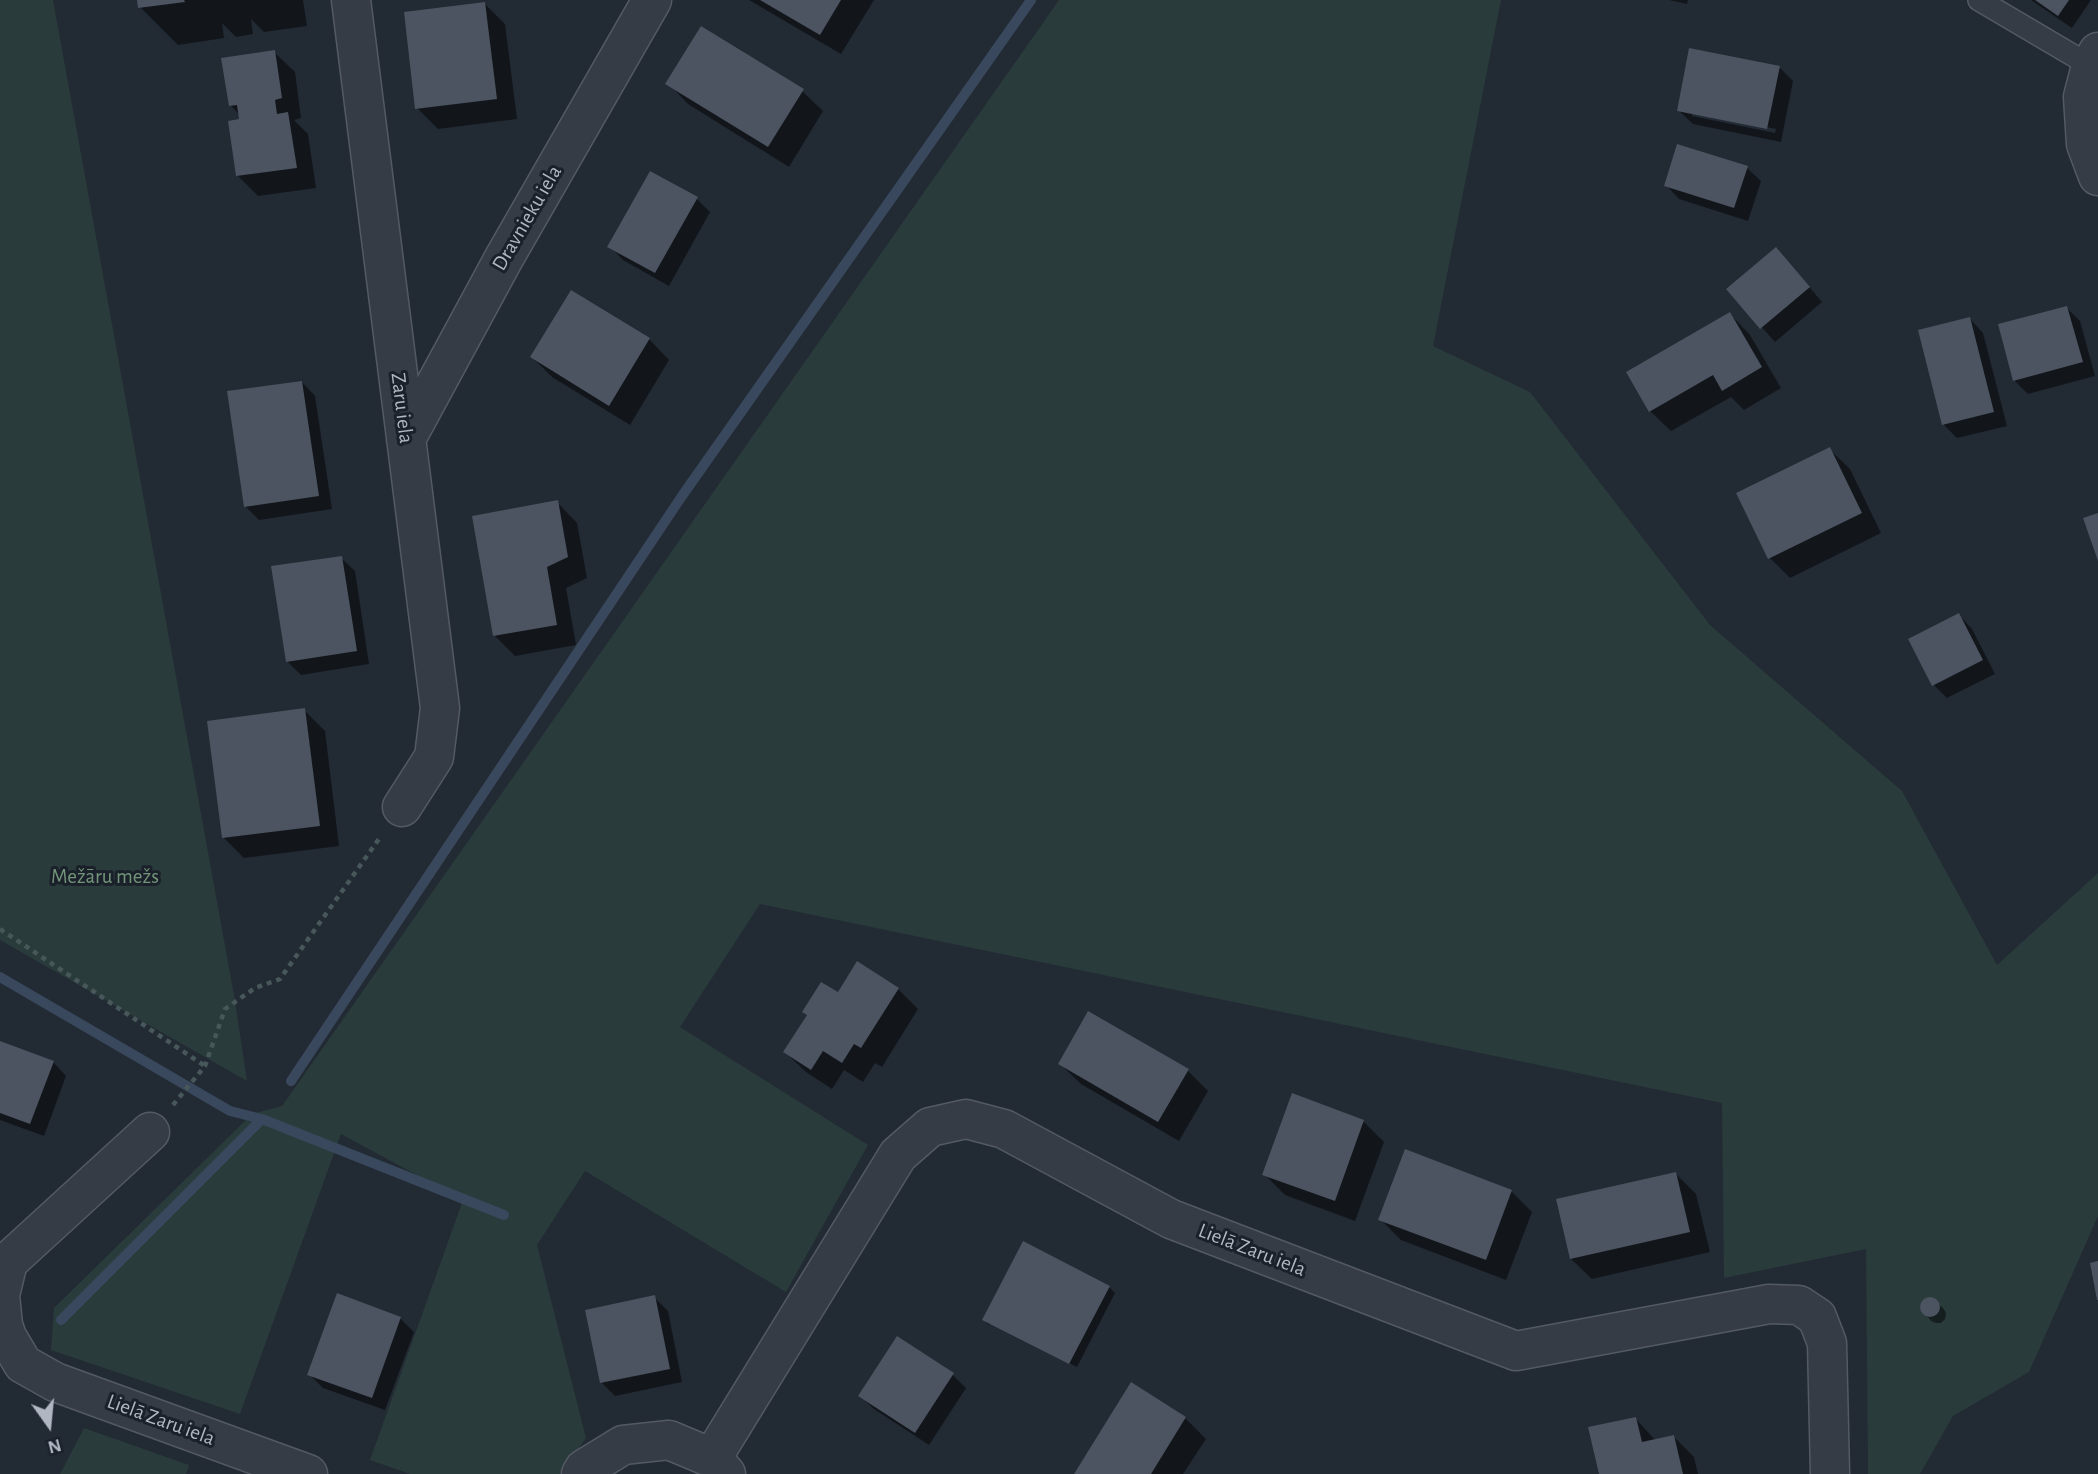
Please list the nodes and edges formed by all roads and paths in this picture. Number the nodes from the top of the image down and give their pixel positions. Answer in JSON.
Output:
{"nodes":[{"id":1,"x":351,"y":0,"type":"edge"},
{"id":2,"x":652,"y":0,"type":"edge"},
{"id":3,"x":1979,"y":0,"type":"edge"},
{"id":4,"x":2095,"y":59,"type":"edge"},
{"id":5,"x":2098,"y":176,"type":"edge"},
{"id":6,"x":406,"y":439,"type":"junction"},
{"id":7,"x":402,"y":807,"type":"joint"},
{"id":8,"x":0,"y":929,"type":"edge"},
{"id":9,"x":205,"y":1066,"type":"junction"},
{"id":10,"x":150,"y":1132,"type":"joint"},
{"id":11,"x":719,"y":1466,"type":"edge"},
{"id":12,"x":308,"y":1474,"type":"edge"},
{"id":13,"x":581,"y":1474,"type":"edge"},
{"id":14,"x":1830,"y":1474,"type":"edge"}],
"edges":[{"from":1,"to":6,"type":"street","name":"Zaru iela"},
{"from":2,"to":6,"type":"street","name":"Dravnieku iela"},
{"from":3,"to":4,"type":"lane"},
{"from":4,"to":5,"type":"street"},
{"from":6,"to":7,"type":"street","name":"Zaru iela"},
{"from":7,"to":9,"type":"path"},
{"from":8,"to":9,"type":"path"},
{"from":9,"to":10,"type":"path"},
{"from":10,"to":12,"type":"street","name":"Lielā Zaru iela"},
{"from":11,"to":13,"type":"street","name":"Lielā Zaru iela"},
{"from":11,"to":14,"type":"street","name":"Lielā Zaru iela"}]}
